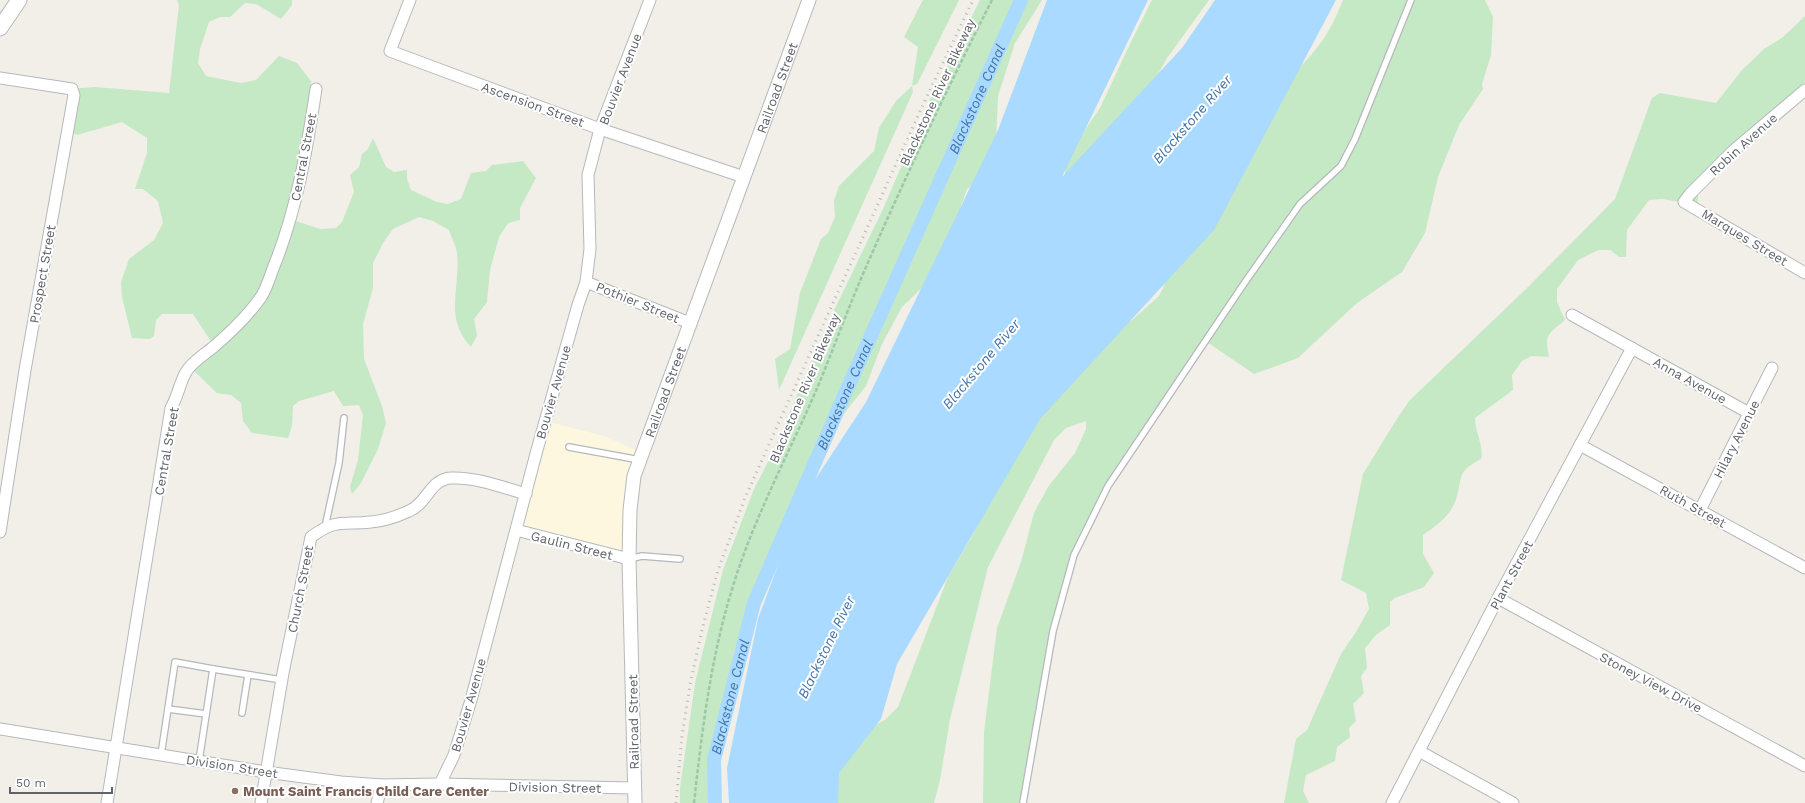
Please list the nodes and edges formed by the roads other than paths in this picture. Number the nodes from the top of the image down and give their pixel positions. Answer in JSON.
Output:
{"nodes":[{"id":1,"x":19,"y":0,"type":"edge"},
{"id":2,"x":410,"y":0,"type":"edge"},
{"id":3,"x":650,"y":0,"type":"edge"},
{"id":4,"x":810,"y":0,"type":"edge"},
{"id":5,"x":1411,"y":0,"type":"edge"},
{"id":6,"x":0,"y":28,"type":"edge"},
{"id":7,"x":0,"y":78,"type":"edge"},
{"id":8,"x":316,"y":89,"type":"dead end"},
{"id":9,"x":1803,"y":94,"type":"edge"},
{"id":10,"x":600,"y":129,"type":"junction"},
{"id":11,"x":744,"y":177,"type":"junction"},
{"id":12,"x":1684,"y":202,"type":"joint"},
{"id":13,"x":1805,"y":273,"type":"edge"},
{"id":14,"x":586,"y":282,"type":"junction"},
{"id":15,"x":1572,"y":315,"type":"dead end"},
{"id":16,"x":690,"y":323,"type":"junction"},
{"id":17,"x":1632,"y":348,"type":"junction"},
{"id":18,"x":1772,"y":368,"type":"dead end"},
{"id":19,"x":1749,"y":413,"type":"junction"},
{"id":20,"x":344,"y":418,"type":"dead end"},
{"id":21,"x":1580,"y":445,"type":"junction"},
{"id":22,"x":569,"y":447,"type":"dead end"},
{"id":23,"x":640,"y":460,"type":"junction"},
{"id":24,"x":526,"y":494,"type":"junction"},
{"id":25,"x":1700,"y":510,"type":"junction"},
{"id":26,"x":325,"y":527,"type":"junction"},
{"id":27,"x":516,"y":530,"type":"junction"},
{"id":28,"x":0,"y":532,"type":"edge"},
{"id":29,"x":629,"y":559,"type":"junction"},
{"id":30,"x":680,"y":559,"type":"dead end"},
{"id":31,"x":1805,"y":568,"type":"edge"},
{"id":32,"x":1498,"y":598,"type":"junction"},
{"id":33,"x":214,"y":669,"type":"junction"},
{"id":34,"x":248,"y":675,"type":"junction"},
{"id":35,"x":282,"y":680,"type":"junction"},
{"id":36,"x":168,"y":709,"type":"junction"},
{"id":37,"x":242,"y":713,"type":"dead end"},
{"id":38,"x":206,"y":714,"type":"junction"},
{"id":39,"x":0,"y":729,"type":"edge"},
{"id":40,"x":116,"y":747,"type":"junction"},
{"id":41,"x":1419,"y":751,"type":"junction"},
{"id":42,"x":161,"y":755,"type":"junction"},
{"id":43,"x":199,"y":761,"type":"junction"},
{"id":44,"x":1805,"y":766,"type":"edge"},
{"id":45,"x":266,"y":772,"type":"junction"},
{"id":46,"x":440,"y":784,"type":"junction"},
{"id":47,"x":382,"y":786,"type":"junction"},
{"id":48,"x":634,"y":788,"type":"junction"},
{"id":49,"x":107,"y":803,"type":"edge"},
{"id":50,"x":261,"y":803,"type":"edge"},
{"id":51,"x":377,"y":803,"type":"edge"},
{"id":52,"x":635,"y":803,"type":"edge"},
{"id":53,"x":1023,"y":803,"type":"edge"},
{"id":54,"x":1392,"y":803,"type":"edge"},
{"id":55,"x":1513,"y":803,"type":"edge"}],
"edges":[{"from":1,"to":6,"type":"main road"},
{"from":2,"to":10,"type":"street","name":"Ascension Street"},
{"from":3,"to":10,"type":"street","name":"Bouvier Avenue"},
{"from":4,"to":11,"type":"street","name":"Railroad Street"},
{"from":5,"to":53,"type":"lane"},
{"from":7,"to":28,"type":"street","name":"Prospect Street"},
{"from":8,"to":40,"type":"street","name":"Central Street"},
{"from":9,"to":12,"type":"street","name":"Robin Avenue"},
{"from":10,"to":11,"type":"street","name":"Ascension Street"},
{"from":10,"to":14,"type":"street","name":"Bouvier Avenue"},
{"from":11,"to":16,"type":"street","name":"Railroad Street"},
{"from":12,"to":13,"type":"street","name":"Marques Street"},
{"from":14,"to":16,"type":"street","name":"Pothier Street"},
{"from":14,"to":24,"type":"street","name":"Bouvier Avenue"},
{"from":15,"to":17,"type":"street","name":"Anna Avenue"},
{"from":16,"to":23,"type":"street","name":"Railroad Street"},
{"from":17,"to":19,"type":"street","name":"Anna Avenue"},
{"from":17,"to":21,"type":"street","name":"Plant Street"},
{"from":18,"to":19,"type":"street","name":"Hilary Avenue"},
{"from":19,"to":25,"type":"street","name":"Hilary Avenue"},
{"from":20,"to":26,"type":"lane"},
{"from":21,"to":25,"type":"street","name":"Ruth Street"},
{"from":21,"to":32,"type":"street","name":"Plant Street"},
{"from":22,"to":23,"type":"lane"},
{"from":23,"to":29,"type":"street","name":"Railroad Street"},
{"from":24,"to":26,"type":"street","name":"Church Street"},
{"from":24,"to":27,"type":"street","name":"Bouvier Avenue"},
{"from":25,"to":31,"type":"street","name":"Ruth Street"},
{"from":26,"to":35,"type":"street","name":"Church Street"},
{"from":27,"to":29,"type":"street","name":"Gaulin Street"},
{"from":27,"to":46,"type":"street","name":"Bouvier Avenue"},
{"from":29,"to":30,"type":"lane"},
{"from":29,"to":48,"type":"street","name":"Railroad Street"},
{"from":32,"to":41,"type":"street","name":"Plant Street"},
{"from":32,"to":44,"type":"street","name":"Stoney View Drive"},
{"from":33,"to":34,"type":"lane"},
{"from":33,"to":36,"type":"lane"},
{"from":33,"to":38,"type":"lane"},
{"from":34,"to":35,"type":"lane"},
{"from":34,"to":37,"type":"lane"},
{"from":35,"to":45,"type":"street","name":"Church Street"},
{"from":36,"to":38,"type":"lane"},
{"from":36,"to":42,"type":"lane"},
{"from":38,"to":43,"type":"lane"},
{"from":39,"to":40,"type":"street","name":"Division Street"},
{"from":40,"to":42,"type":"street","name":"Division Street"},
{"from":40,"to":49,"type":"street","name":"Central Street"},
{"from":41,"to":54,"type":"street","name":"Plant Street"},
{"from":41,"to":55,"type":"street"},
{"from":42,"to":43,"type":"street","name":"Division Street"},
{"from":43,"to":45,"type":"street","name":"Division Street"},
{"from":45,"to":47,"type":"street","name":"Division Street"},
{"from":45,"to":50,"type":"street","name":"Church Street"},
{"from":46,"to":47,"type":"street","name":"Division Street"},
{"from":46,"to":48,"type":"street","name":"Division Street"},
{"from":47,"to":51,"type":"street"},
{"from":48,"to":52,"type":"street","name":"Railroad Street"}]}
